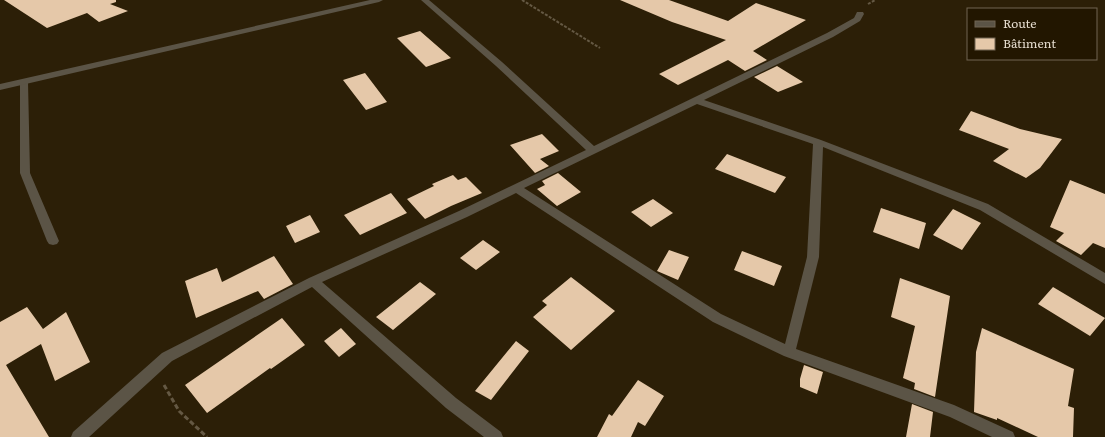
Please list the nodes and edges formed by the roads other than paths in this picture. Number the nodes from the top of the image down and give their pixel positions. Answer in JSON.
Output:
{"nodes":[{"id":1,"x":379,"y":0,"type":"edge"},
{"id":2,"x":425,"y":0,"type":"edge"},
{"id":3,"x":860,"y":14,"type":"dead end"},
{"id":4,"x":24,"y":82,"type":"junction"},
{"id":5,"x":0,"y":87,"type":"edge"},
{"id":6,"x":695,"y":100,"type":"junction"},
{"id":7,"x":818,"y":142,"type":"junction"},
{"id":8,"x":593,"y":151,"type":"junction"},
{"id":9,"x":516,"y":188,"type":"junction"},
{"id":10,"x":53,"y":241,"type":"dead end"},
{"id":11,"x":1105,"y":279,"type":"edge"},
{"id":12,"x":313,"y":281,"type":"junction"},
{"id":13,"x":789,"y":352,"type":"junction"},
{"id":14,"x":1004,"y":436,"type":"edge"},
{"id":15,"x":78,"y":437,"type":"edge"},
{"id":16,"x":496,"y":437,"type":"edge"}],
"edges":[{"from":1,"to":4,"type":"street"},
{"from":2,"to":8,"type":"street"},
{"from":3,"to":6,"type":"street"},
{"from":4,"to":5,"type":"street"},
{"from":4,"to":10,"type":"street"},
{"from":6,"to":7,"type":"street"},
{"from":6,"to":8,"type":"street"},
{"from":7,"to":11,"type":"street"},
{"from":7,"to":13,"type":"street"},
{"from":8,"to":9,"type":"street"},
{"from":9,"to":12,"type":"street"},
{"from":9,"to":13,"type":"street"},
{"from":12,"to":15,"type":"street"},
{"from":12,"to":16,"type":"street"},
{"from":13,"to":14,"type":"street"}]}
